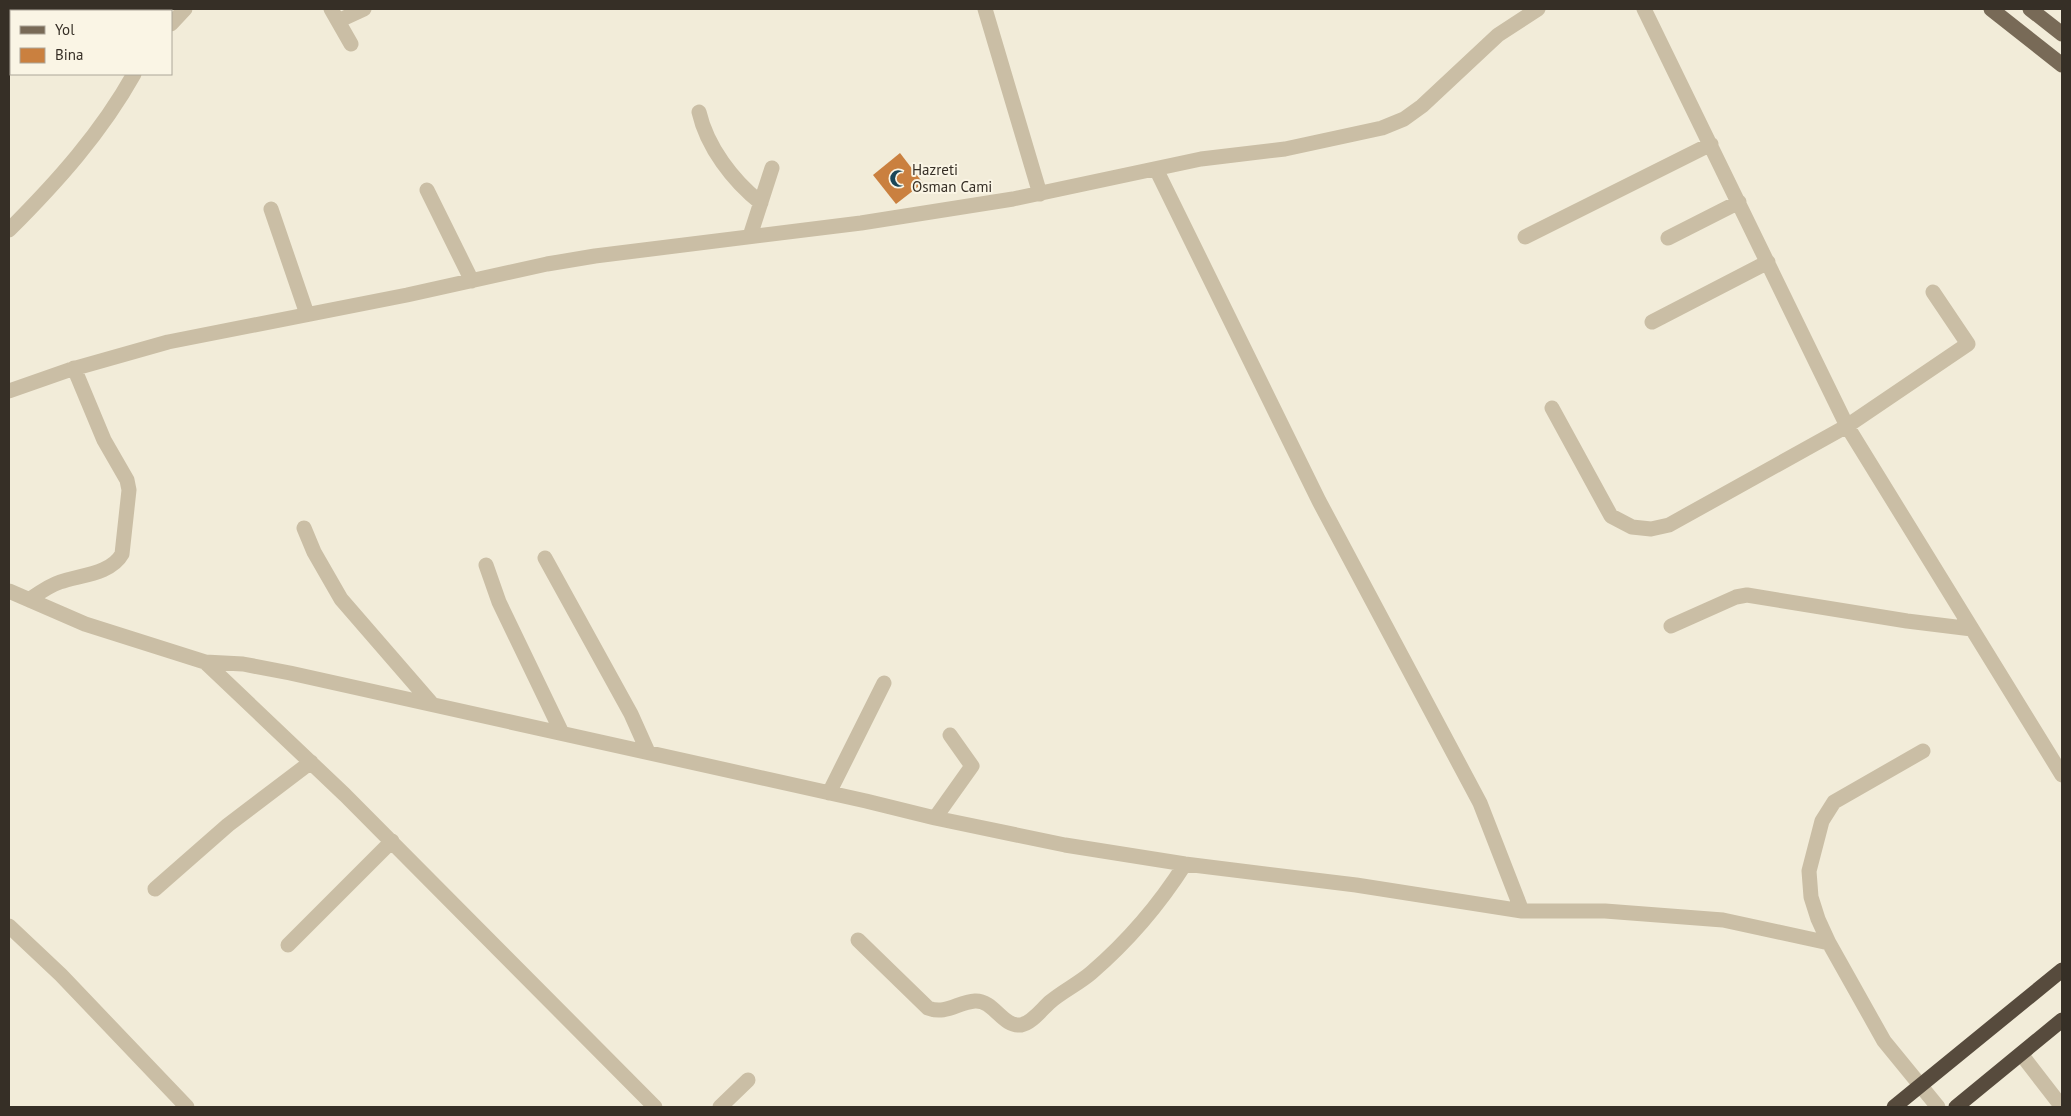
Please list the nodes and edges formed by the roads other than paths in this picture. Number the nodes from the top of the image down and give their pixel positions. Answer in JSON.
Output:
{"nodes":[{"id":1,"x":185,"y":9,"type":"edge"},
{"id":2,"x":364,"y":9,"type":"edge"},
{"id":3,"x":985,"y":9,"type":"edge"},
{"id":4,"x":1538,"y":9,"type":"edge"},
{"id":5,"x":1644,"y":9,"type":"edge"},
{"id":6,"x":1991,"y":9,"type":"edge"},
{"id":7,"x":2030,"y":9,"type":"edge"},
{"id":8,"x":335,"y":15,"type":"edge"},
{"id":9,"x":172,"y":23,"type":"edge"},
{"id":10,"x":2062,"y":34,"type":"edge"},
{"id":11,"x":351,"y":44,"type":"dead end"},
{"id":12,"x":2062,"y":65,"type":"edge"},
{"id":13,"x":133,"y":75,"type":"edge"},
{"id":14,"x":699,"y":112,"type":"dead end"},
{"id":15,"x":1711,"y":144,"type":"junction"},
{"id":16,"x":772,"y":168,"type":"dead end"},
{"id":17,"x":1156,"y":169,"type":"junction"},
{"id":18,"x":427,"y":190,"type":"dead end"},
{"id":19,"x":1040,"y":194,"type":"junction"},
{"id":20,"x":761,"y":202,"type":"junction"},
{"id":21,"x":1739,"y":202,"type":"junction"},
{"id":22,"x":271,"y":209,"type":"dead end"},
{"id":23,"x":9,"y":230,"type":"edge"},
{"id":24,"x":750,"y":236,"type":"junction"},
{"id":25,"x":1525,"y":237,"type":"dead end"},
{"id":26,"x":1668,"y":238,"type":"dead end"},
{"id":27,"x":1768,"y":262,"type":"junction"},
{"id":28,"x":472,"y":281,"type":"junction"},
{"id":29,"x":1933,"y":292,"type":"dead end"},
{"id":30,"x":307,"y":314,"type":"junction"},
{"id":31,"x":1652,"y":322,"type":"dead end"},
{"id":32,"x":74,"y":368,"type":"junction"},
{"id":33,"x":9,"y":390,"type":"edge"},
{"id":34,"x":1552,"y":408,"type":"dead end"},
{"id":35,"x":1847,"y":426,"type":"junction"},
{"id":36,"x":304,"y":528,"type":"dead end"},
{"id":37,"x":545,"y":558,"type":"dead end"},
{"id":38,"x":486,"y":565,"type":"dead end"},
{"id":39,"x":9,"y":591,"type":"edge"},
{"id":40,"x":29,"y":600,"type":"junction"},
{"id":41,"x":1671,"y":626,"type":"dead end"},
{"id":42,"x":1972,"y":629,"type":"junction"},
{"id":43,"x":205,"y":662,"type":"junction"},
{"id":44,"x":884,"y":684,"type":"dead end"},
{"id":45,"x":432,"y":704,"type":"junction"},
{"id":46,"x":562,"y":733,"type":"junction"},
{"id":47,"x":950,"y":735,"type":"dead end"},
{"id":48,"x":1923,"y":751,"type":"dead end"},
{"id":49,"x":648,"y":752,"type":"junction"},
{"id":50,"x":311,"y":762,"type":"junction"},
{"id":51,"x":2062,"y":775,"type":"edge"},
{"id":52,"x":829,"y":793,"type":"junction"},
{"id":53,"x":935,"y":818,"type":"junction"},
{"id":54,"x":392,"y":841,"type":"junction"},
{"id":55,"x":1184,"y":864,"type":"junction"},
{"id":56,"x":155,"y":889,"type":"dead end"},
{"id":57,"x":1522,"y":911,"type":"junction"},
{"id":58,"x":9,"y":926,"type":"edge"},
{"id":59,"x":858,"y":940,"type":"dead end"},
{"id":60,"x":1829,"y":943,"type":"junction"},
{"id":61,"x":288,"y":945,"type":"dead end"},
{"id":62,"x":2062,"y":970,"type":"edge"},
{"id":63,"x":2062,"y":1020,"type":"edge"},
{"id":64,"x":2021,"y":1054,"type":"junction"},
{"id":65,"x":748,"y":1080,"type":"dead end"},
{"id":66,"x":1920,"y":1086,"type":"junction"},
{"id":67,"x":186,"y":1107,"type":"edge"},
{"id":68,"x":655,"y":1107,"type":"edge"},
{"id":69,"x":720,"y":1107,"type":"edge"},
{"id":70,"x":1894,"y":1107,"type":"edge"},
{"id":71,"x":1938,"y":1107,"type":"edge"},
{"id":72,"x":1956,"y":1107,"type":"edge"},
{"id":73,"x":2062,"y":1107,"type":"edge"}],
"edges":[{"from":1,"to":9,"type":"street"},
{"from":2,"to":8,"type":"street"},
{"from":3,"to":19,"type":"street"},
{"from":4,"to":17,"type":"street"},
{"from":5,"to":15,"type":"street"},
{"from":6,"to":12,"type":"main road"},
{"from":7,"to":10,"type":"main road"},
{"from":8,"to":11,"type":"street"},
{"from":13,"to":23,"type":"street"},
{"from":14,"to":20,"type":"street"},
{"from":15,"to":21,"type":"street"},
{"from":15,"to":25,"type":"street"},
{"from":16,"to":20,"type":"street"},
{"from":17,"to":19,"type":"street"},
{"from":17,"to":57,"type":"street"},
{"from":18,"to":28,"type":"street"},
{"from":19,"to":24,"type":"street"},
{"from":20,"to":24,"type":"street"},
{"from":21,"to":26,"type":"street"},
{"from":21,"to":27,"type":"street"},
{"from":22,"to":30,"type":"street"},
{"from":24,"to":28,"type":"street"},
{"from":27,"to":31,"type":"street"},
{"from":27,"to":35,"type":"street"},
{"from":28,"to":30,"type":"street"},
{"from":29,"to":35,"type":"street"},
{"from":30,"to":32,"type":"street"},
{"from":32,"to":33,"type":"street"},
{"from":32,"to":40,"type":"street"},
{"from":34,"to":35,"type":"street"},
{"from":35,"to":42,"type":"street"},
{"from":36,"to":45,"type":"street"},
{"from":37,"to":49,"type":"street"},
{"from":38,"to":46,"type":"street"},
{"from":39,"to":40,"type":"street"},
{"from":40,"to":43,"type":"street"},
{"from":41,"to":42,"type":"street"},
{"from":42,"to":51,"type":"street"},
{"from":43,"to":45,"type":"street"},
{"from":43,"to":50,"type":"street"},
{"from":44,"to":52,"type":"street"},
{"from":45,"to":46,"type":"street"},
{"from":46,"to":49,"type":"street"},
{"from":47,"to":53,"type":"street"},
{"from":48,"to":60,"type":"street"},
{"from":49,"to":52,"type":"street"},
{"from":50,"to":54,"type":"street"},
{"from":50,"to":56,"type":"street"},
{"from":52,"to":53,"type":"street"},
{"from":53,"to":55,"type":"street"},
{"from":54,"to":61,"type":"street"},
{"from":54,"to":68,"type":"street"},
{"from":55,"to":57,"type":"street"},
{"from":55,"to":59,"type":"street"},
{"from":57,"to":60,"type":"street"},
{"from":58,"to":67,"type":"street"},
{"from":60,"to":66,"type":"street"},
{"from":62,"to":66,"type":"highway"},
{"from":63,"to":64,"type":"highway"},
{"from":64,"to":72,"type":"highway"},
{"from":64,"to":73,"type":"street"},
{"from":65,"to":69,"type":"street"},
{"from":66,"to":70,"type":"highway"},
{"from":66,"to":71,"type":"street"}]}
